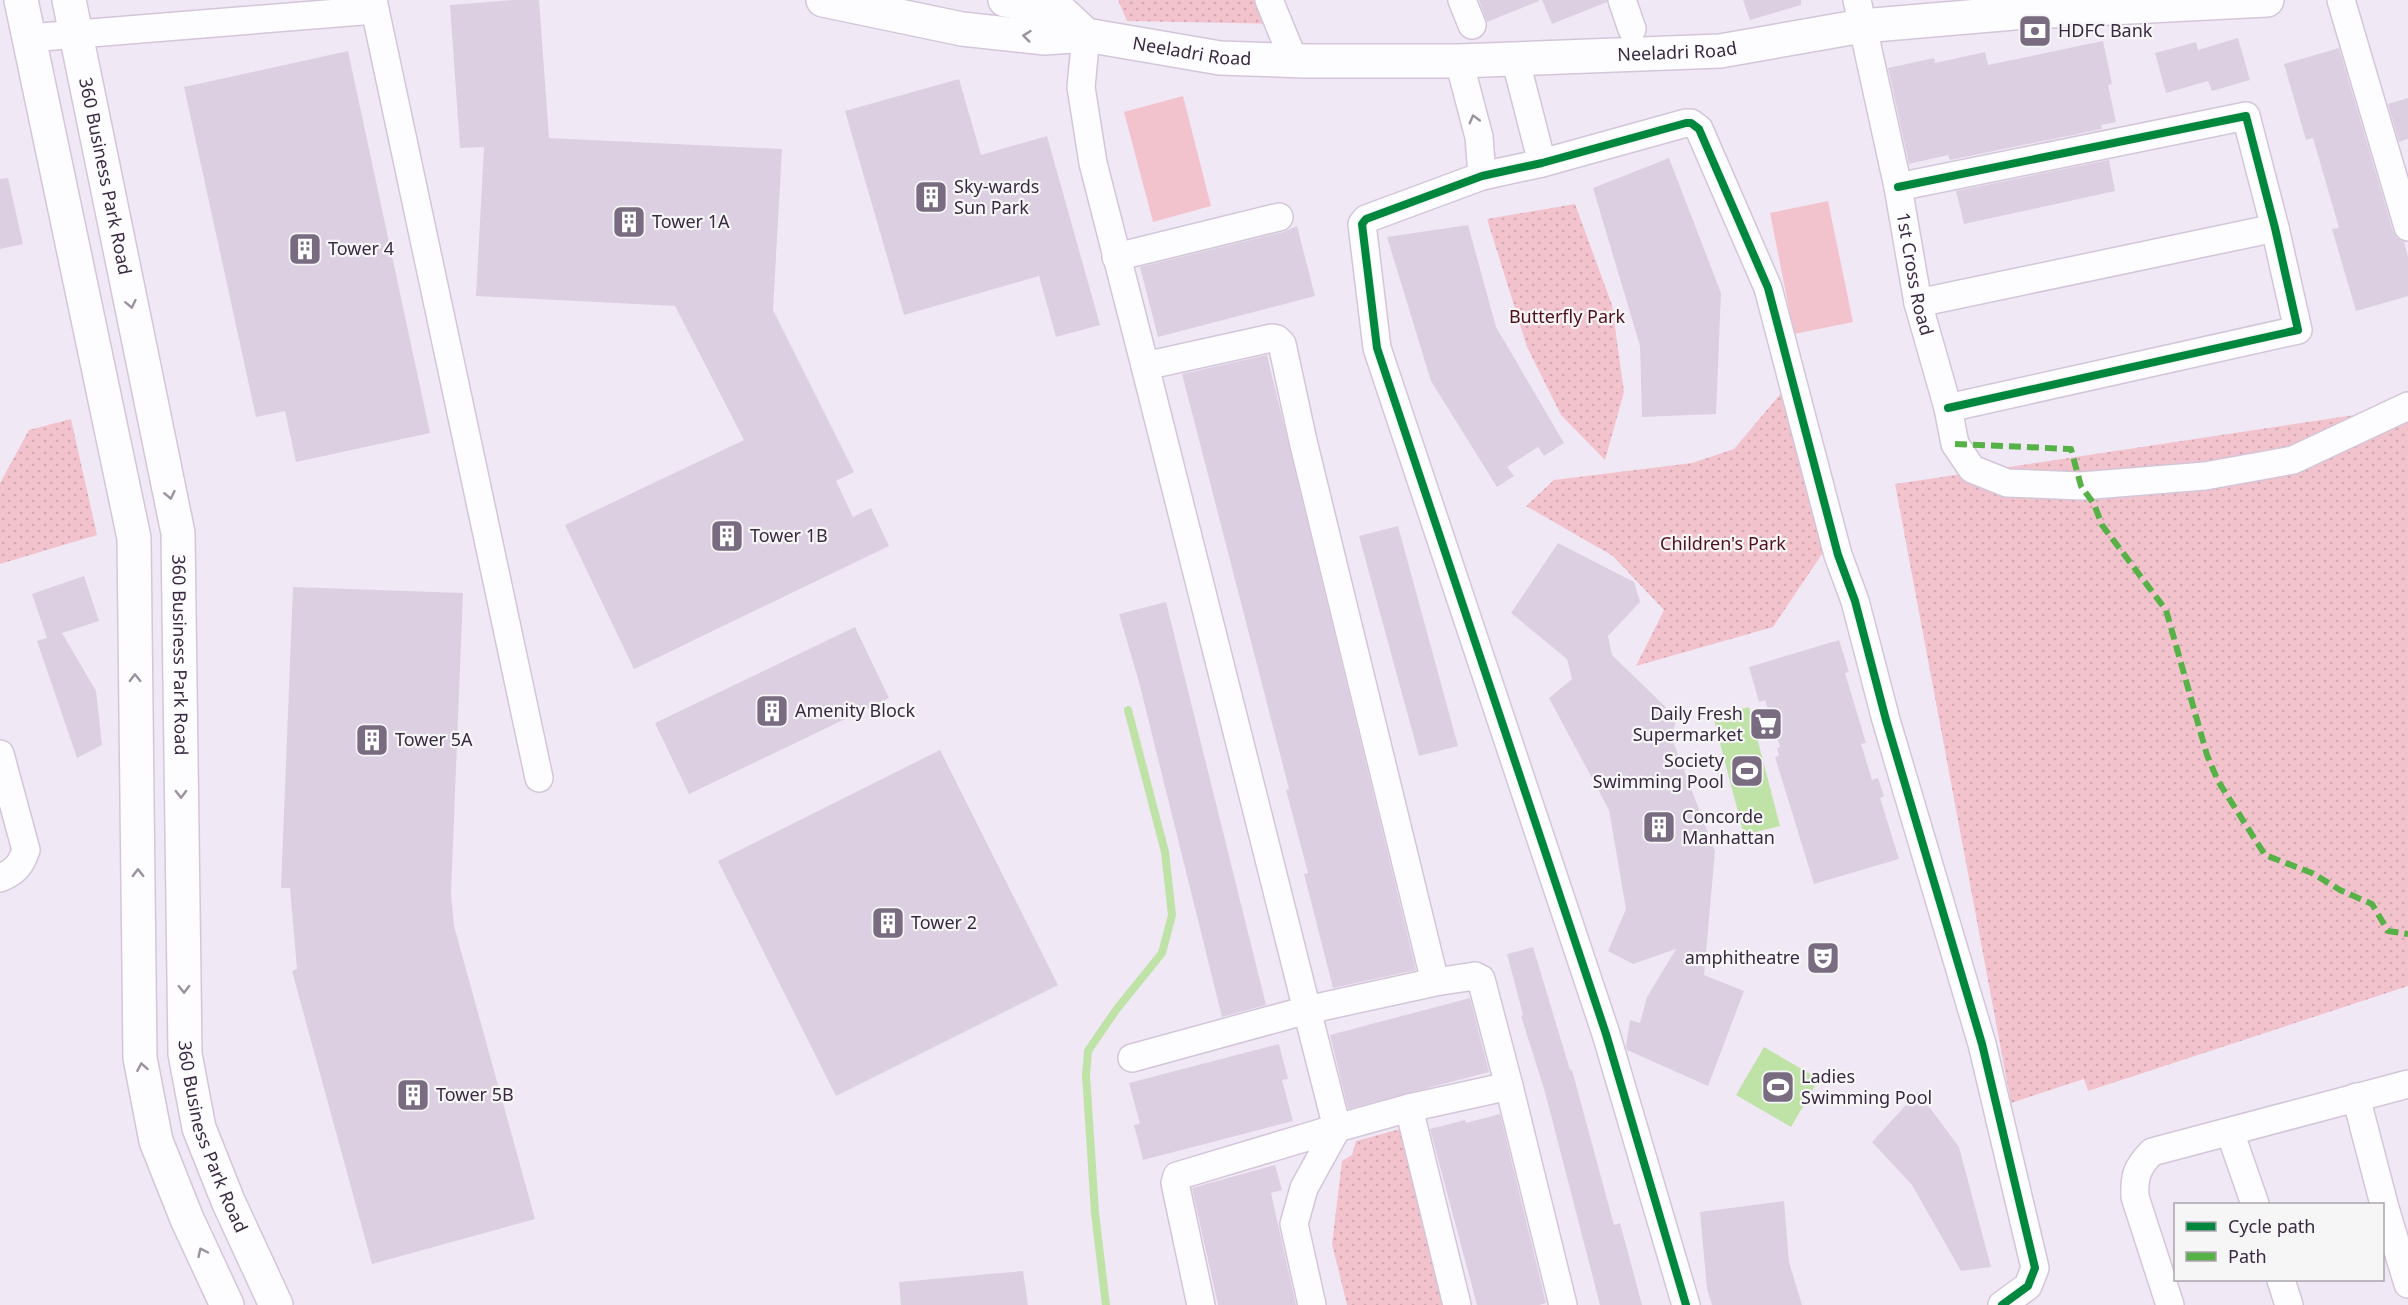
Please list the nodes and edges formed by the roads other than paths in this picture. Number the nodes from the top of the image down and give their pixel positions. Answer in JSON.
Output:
{"nodes":[{"id":1,"x":21,"y":0,"type":"edge"},
{"id":2,"x":69,"y":0,"type":"edge"},
{"id":3,"x":1005,"y":0,"type":"edge"},
{"id":4,"x":1269,"y":0,"type":"edge"},
{"id":5,"x":1462,"y":0,"type":"edge"},
{"id":6,"x":1622,"y":0,"type":"edge"},
{"id":7,"x":2267,"y":0,"type":"edge"},
{"id":8,"x":2341,"y":0,"type":"edge"},
{"id":9,"x":844,"y":2,"type":"edge"},
{"id":10,"x":2179,"y":2,"type":"edge"},
{"id":11,"x":374,"y":5,"type":"edge"},
{"id":12,"x":2013,"y":7,"type":"edge"},
{"id":13,"x":1860,"y":13,"type":"edge"},
{"id":14,"x":1472,"y":26,"type":"dead end"},
{"id":15,"x":1632,"y":29,"type":"dead end"},
{"id":16,"x":75,"y":34,"type":"junction"},
{"id":17,"x":1086,"y":35,"type":"junction"},
{"id":18,"x":29,"y":38,"type":"junction"},
{"id":19,"x":1515,"y":58,"type":"junction"},
{"id":20,"x":1294,"y":61,"type":"junction"},
{"id":21,"x":1459,"y":61,"type":"junction"},
{"id":22,"x":1542,"y":162,"type":"junction"},
{"id":23,"x":1482,"y":176,"type":"junction"},
{"id":24,"x":1898,"y":187,"type":"junction"},
{"id":25,"x":1279,"y":217,"type":"dead end"},
{"id":26,"x":2408,"y":227,"type":"edge"},
{"id":27,"x":2275,"y":228,"type":"junction"},
{"id":28,"x":1116,"y":257,"type":"junction"},
{"id":29,"x":1918,"y":303,"type":"junction"},
{"id":30,"x":1145,"y":366,"type":"junction"},
{"id":31,"x":2408,"y":406,"type":"edge"},
{"id":32,"x":1948,"y":408,"type":"junction"},
{"id":33,"x":0,"y":754,"type":"edge"},
{"id":34,"x":539,"y":778,"type":"dead end"},
{"id":35,"x":11,"y":840,"type":"edge"},
{"id":36,"x":0,"y":878,"type":"edge"},
{"id":37,"x":1435,"y":982,"type":"junction"},
{"id":38,"x":1307,"y":1010,"type":"junction"},
{"id":39,"x":1132,"y":1058,"type":"dead end"},
{"id":40,"x":2408,"y":1084,"type":"edge"},
{"id":41,"x":1509,"y":1086,"type":"junction"},
{"id":42,"x":2356,"y":1097,"type":"junction"},
{"id":43,"x":1409,"y":1108,"type":"junction"},
{"id":44,"x":1337,"y":1128,"type":"junction"},
{"id":45,"x":2230,"y":1132,"type":"junction"},
{"id":46,"x":2255,"y":1203,"type":"edge"},
{"id":47,"x":2384,"y":1203,"type":"edge"},
{"id":48,"x":2384,"y":1204,"type":"edge"},
{"id":49,"x":2281,"y":1281,"type":"edge"},
{"id":50,"x":2408,"y":1284,"type":"edge"},
{"id":51,"x":227,"y":1305,"type":"edge"},
{"id":52,"x":276,"y":1305,"type":"edge"},
{"id":53,"x":1201,"y":1305,"type":"edge"},
{"id":54,"x":1312,"y":1305,"type":"edge"},
{"id":55,"x":1457,"y":1305,"type":"edge"},
{"id":56,"x":1563,"y":1305,"type":"edge"},
{"id":57,"x":1686,"y":1305,"type":"edge"},
{"id":58,"x":2002,"y":1305,"type":"edge"},
{"id":59,"x":2170,"y":1305,"type":"edge"},
{"id":60,"x":2289,"y":1305,"type":"edge"}],
"edges":[{"from":1,"to":18,"type":"main road"},
{"from":2,"to":16,"type":"main road","name":"360 Business Park Road"},
{"from":3,"to":17,"type":"main road"},
{"from":4,"to":20,"type":"street"},
{"from":5,"to":14,"type":"street"},
{"from":6,"to":15,"type":"street"},
{"from":7,"to":10,"type":"main road","name":"Neeladri Road"},
{"from":8,"to":26,"type":"street"},
{"from":17,"to":9,"type":"main road","name":"Neeladri Road","one_way":true},
{"from":10,"to":12,"type":"main road","name":"Neeladri Road"},
{"from":11,"to":16,"type":"street"},
{"from":11,"to":34,"type":"street"},
{"from":12,"to":13,"type":"main road","name":"Neeladri Road"},
{"from":13,"to":19,"type":"main road","name":"Neeladri Road"},
{"from":13,"to":24,"type":"street","name":"1st Cross Road"},
{"from":16,"to":18,"type":"street"},
{"from":16,"to":52,"type":"main road","name":"360 Business Park Road","one_way":true},
{"from":17,"to":20,"type":"main road","name":"Neeladri Road"},
{"from":17,"to":28,"type":"street"},
{"from":51,"to":18,"type":"main road","one_way":true},
{"from":19,"to":21,"type":"main road","name":"Neeladri Road"},
{"from":19,"to":22,"type":"street"},
{"from":20,"to":21,"type":"main road","name":"Neeladri Road"},
{"from":23,"to":21,"type":"street","one_way":true},
{"from":22,"to":23,"type":"street"},
{"from":22,"to":58,"type":"street"},
{"from":23,"to":57,"type":"street"},
{"from":24,"to":27,"type":"street"},
{"from":24,"to":29,"type":"street","name":"1st Cross Road"},
{"from":25,"to":28,"type":"street"},
{"from":27,"to":29,"type":"street"},
{"from":27,"to":32,"type":"street"},
{"from":28,"to":30,"type":"street"},
{"from":29,"to":32,"type":"street","name":"1st Cross Road"},
{"from":30,"to":37,"type":"street"},
{"from":30,"to":38,"type":"street"},
{"from":31,"to":32,"type":"street","name":"1st Cross Road"},
{"from":33,"to":35,"type":"street"},
{"from":35,"to":36,"type":"street"},
{"from":37,"to":38,"type":"street"},
{"from":37,"to":41,"type":"street"},
{"from":38,"to":39,"type":"street"},
{"from":38,"to":44,"type":"street"},
{"from":40,"to":42,"type":"street"},
{"from":41,"to":43,"type":"street"},
{"from":41,"to":56,"type":"street"},
{"from":42,"to":45,"type":"street"},
{"from":42,"to":47,"type":"street"},
{"from":43,"to":44,"type":"street"},
{"from":43,"to":55,"type":"street"},
{"from":44,"to":53,"type":"street"},
{"from":44,"to":54,"type":"street"},
{"from":45,"to":46,"type":"street"},
{"from":45,"to":59,"type":"street"},
{"from":48,"to":50,"type":"street"},
{"from":49,"to":60,"type":"street"}]}
